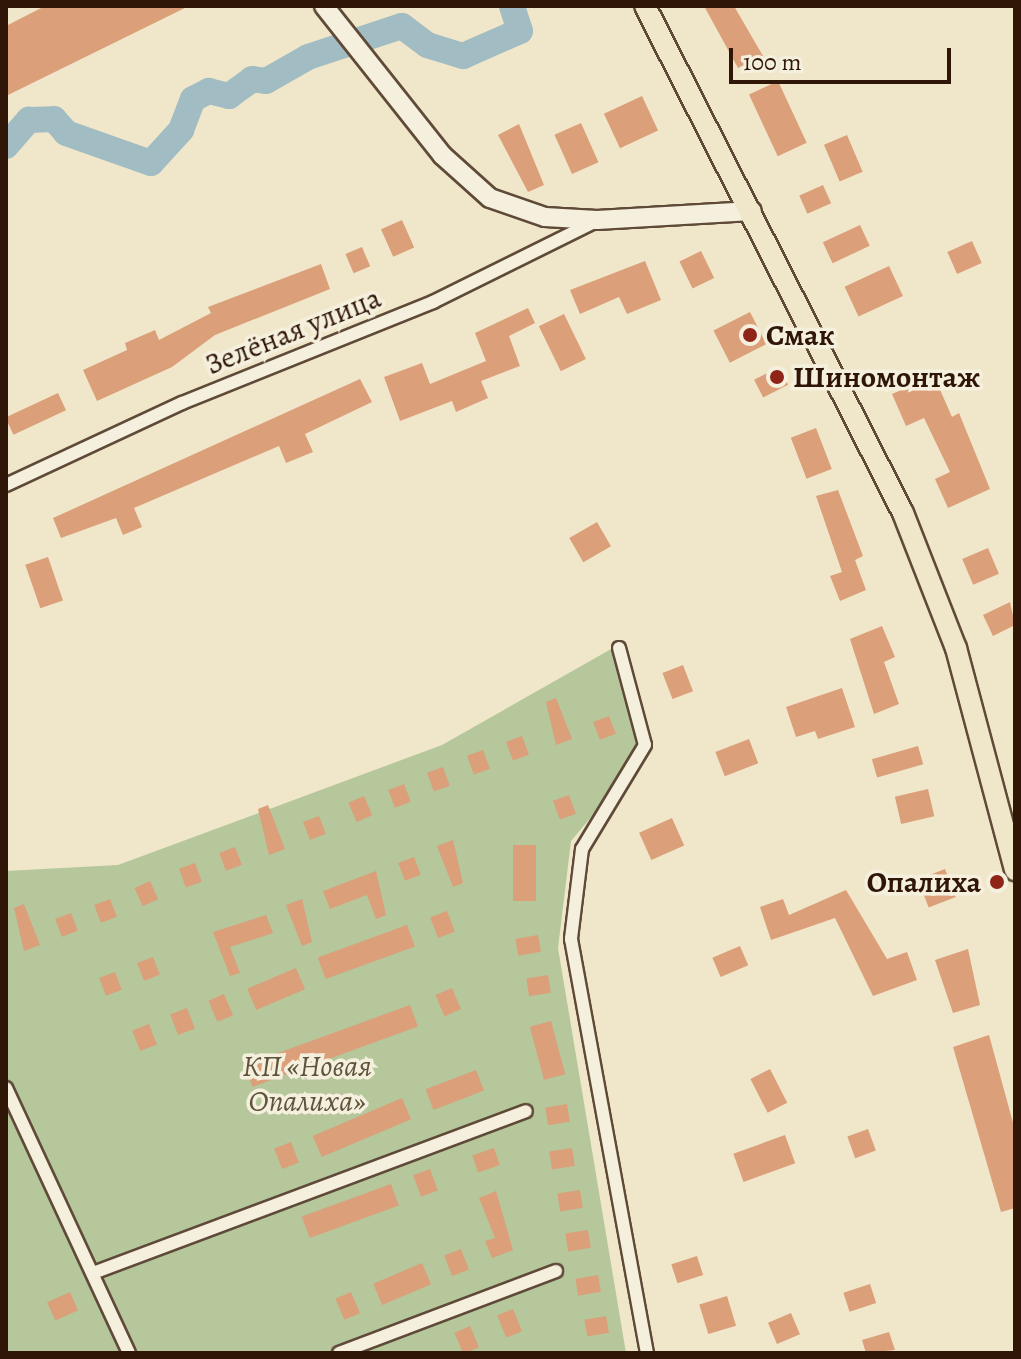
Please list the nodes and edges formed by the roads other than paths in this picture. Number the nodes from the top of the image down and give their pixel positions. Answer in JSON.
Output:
{"nodes":[{"id":1,"x":324,"y":6,"type":"edge"},
{"id":2,"x":645,"y":6,"type":"edge"},
{"id":3,"x":752,"y":211,"type":"junction"},
{"id":4,"x":597,"y":220,"type":"junction"},
{"id":5,"x":6,"y":485,"type":"edge"},
{"id":6,"x":619,"y":648,"type":"dead end"},
{"id":7,"x":1015,"y":870,"type":"edge"},
{"id":8,"x":6,"y":1088,"type":"edge"},
{"id":9,"x":526,"y":1111,"type":"dead end"},
{"id":10,"x":556,"y":1271,"type":"dead end"},
{"id":11,"x":93,"y":1273,"type":"junction"},
{"id":12,"x":129,"y":1353,"type":"edge"},
{"id":13,"x":339,"y":1353,"type":"edge"},
{"id":14,"x":647,"y":1353,"type":"edge"}],
"edges":[{"from":1,"to":4,"type":"street"},
{"from":2,"to":3,"type":"main road"},
{"from":3,"to":4,"type":"street"},
{"from":3,"to":7,"type":"main road"},
{"from":4,"to":5,"type":"street","name":"Зелёная улица"},
{"from":6,"to":14,"type":"street"},
{"from":8,"to":11,"type":"street"},
{"from":9,"to":11,"type":"street"},
{"from":10,"to":13,"type":"street"},
{"from":11,"to":12,"type":"street"}]}
